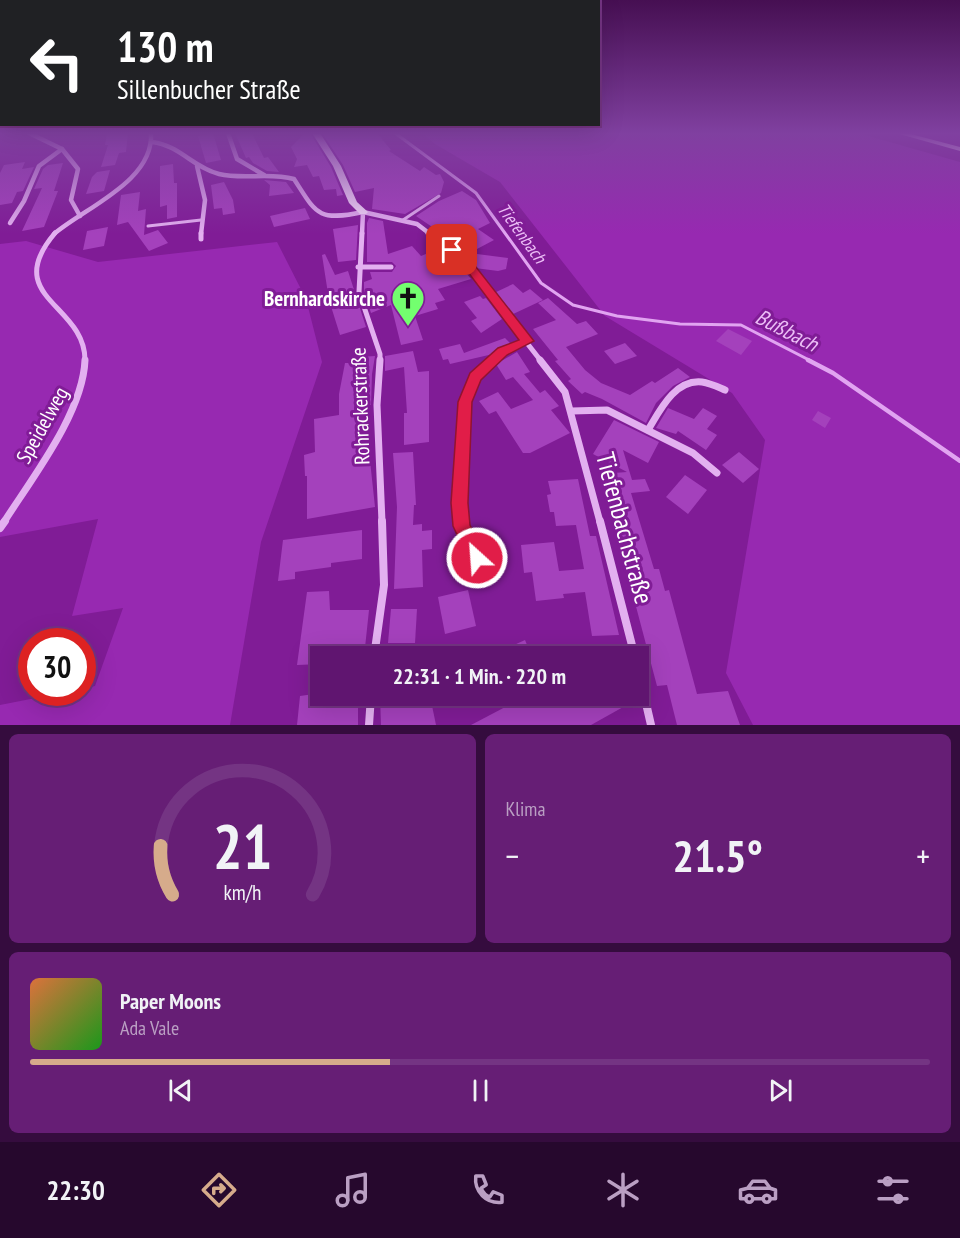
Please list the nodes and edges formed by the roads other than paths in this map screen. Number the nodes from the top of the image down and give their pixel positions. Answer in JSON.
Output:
{"nodes":[{"id":1,"x":197,"y":166,"type":"edge"},
{"id":2,"x":37,"y":167,"type":"edge"},
{"id":3,"x":76,"y":167,"type":"edge"},
{"id":4,"x":142,"y":167,"type":"edge"},
{"id":5,"x":200,"y":167,"type":"edge"},
{"id":6,"x":250,"y":167,"type":"edge"},
{"id":7,"x":338,"y":167,"type":"edge"},
{"id":8,"x":264,"y":175,"type":"junction"},
{"id":9,"x":439,"y":196,"type":"dead end"},
{"id":10,"x":363,"y":212,"type":"junction"},
{"id":11,"x":80,"y":216,"type":"junction"},
{"id":12,"x":201,"y":220,"type":"junction"},
{"id":13,"x":403,"y":220,"type":"junction"},
{"id":14,"x":10,"y":223,"type":"dead end"},
{"id":15,"x":148,"y":226,"type":"dead end"},
{"id":16,"x":201,"y":239,"type":"dead end"},
{"id":17,"x":34,"y":253,"type":"dead end"},
{"id":18,"x":358,"y":267,"type":"junction"},
{"id":19,"x":391,"y":267,"type":"dead end"},
{"id":20,"x":29,"y":284,"type":"dead end"},
{"id":21,"x":527,"y":341,"type":"junction"},
{"id":22,"x":725,"y":390,"type":"dead end"},
{"id":23,"x":572,"y":411,"type":"junction"},
{"id":24,"x":648,"y":430,"type":"junction"},
{"id":25,"x":717,"y":473,"type":"dead end"},
{"id":26,"x":0,"y":528,"type":"edge"},
{"id":27,"x":477,"y":558,"type":"dead end"},
{"id":28,"x":376,"y":646,"type":"edge"},
{"id":29,"x":632,"y":646,"type":"edge"},
{"id":30,"x":370,"y":706,"type":"edge"},
{"id":31,"x":647,"y":706,"type":"edge"},
{"id":32,"x":369,"y":725,"type":"edge"},
{"id":33,"x":651,"y":725,"type":"edge"}],
"edges":[{"from":1,"to":12,"type":"street"},
{"from":2,"to":14,"type":"street"},
{"from":3,"to":11,"type":"street"},
{"from":4,"to":11,"type":"street"},
{"from":5,"to":8,"type":"street"},
{"from":6,"to":8,"type":"street"},
{"from":7,"to":10,"type":"street"},
{"from":8,"to":10,"type":"street"},
{"from":9,"to":13,"type":"lane"},
{"from":10,"to":13,"type":"street","name":"Tiefenbachstraße"},
{"from":10,"to":18,"type":"street","name":"Rohrackerstraße"},
{"from":11,"to":17,"type":"street"},
{"from":12,"to":15,"type":"lane"},
{"from":12,"to":16,"type":"street"},
{"from":13,"to":21,"type":"street","name":"Tiefenbachstraße"},
{"from":18,"to":19,"type":"street"},
{"from":18,"to":28,"type":"street","name":"Rohrackerstraße"},
{"from":20,"to":26,"type":"street","name":"Speidelweg"},
{"from":21,"to":23,"type":"street","name":"Tiefenbachstraße"},
{"from":21,"to":27,"type":"street"},
{"from":22,"to":24,"type":"street"},
{"from":23,"to":24,"type":"street"},
{"from":23,"to":29,"type":"street","name":"Tiefenbachstraße"},
{"from":24,"to":25,"type":"street"},
{"from":30,"to":32,"type":"street"},
{"from":31,"to":33,"type":"street"}]}
